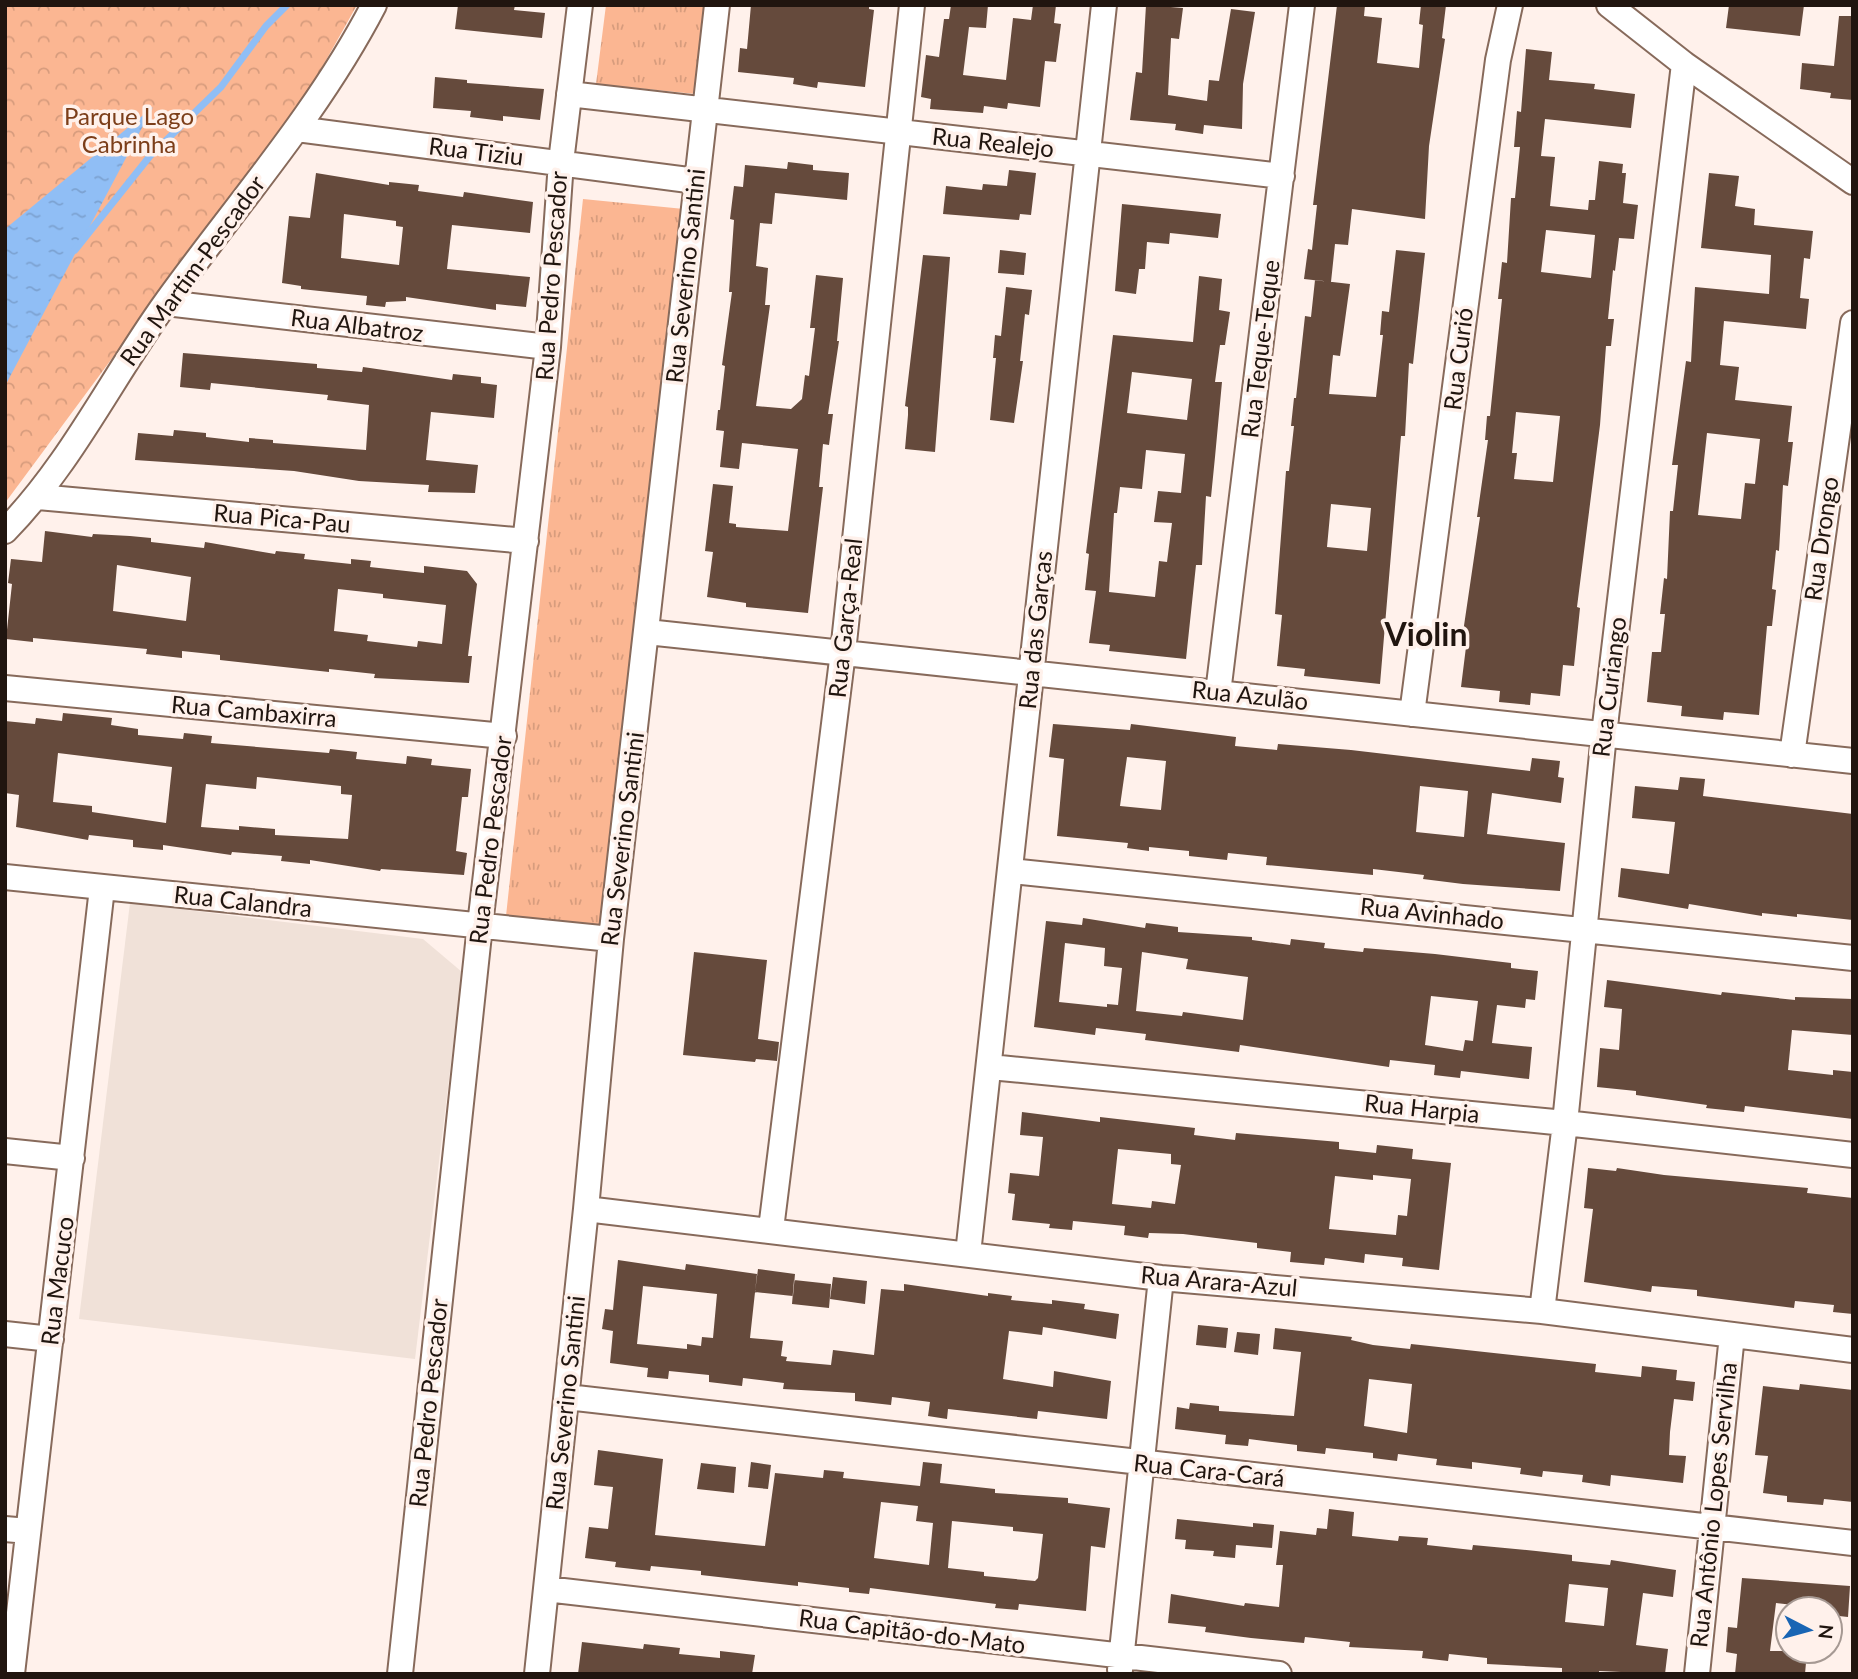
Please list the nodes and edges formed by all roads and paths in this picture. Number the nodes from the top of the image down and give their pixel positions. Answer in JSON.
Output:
{"nodes":[{"id":1,"x":374,"y":5,"type":"edge"},
{"id":2,"x":580,"y":5,"type":"edge"},
{"id":3,"x":717,"y":5,"type":"edge"},
{"id":4,"x":912,"y":5,"type":"edge"},
{"id":5,"x":1104,"y":5,"type":"edge"},
{"id":6,"x":1302,"y":5,"type":"edge"},
{"id":7,"x":1510,"y":5,"type":"edge"},
{"id":8,"x":1609,"y":5,"type":"edge"},
{"id":9,"x":1684,"y":64,"type":"junction"},
{"id":10,"x":569,"y":94,"type":"junction"},
{"id":11,"x":705,"y":107,"type":"junction"},
{"id":12,"x":297,"y":129,"type":"junction"},
{"id":13,"x":898,"y":133,"type":"junction"},
{"id":14,"x":1086,"y":154,"type":"junction"},
{"id":15,"x":561,"y":162,"type":"junction"},
{"id":16,"x":1282,"y":176,"type":"junction"},
{"id":17,"x":695,"y":181,"type":"junction"},
{"id":18,"x":1853,"y":182,"type":"edge"},
{"id":19,"x":166,"y":303,"type":"junction"},
{"id":20,"x":1853,"y":323,"type":"edge"},
{"id":21,"x":548,"y":347,"type":"junction"},
{"id":22,"x":38,"y":498,"type":"junction"},
{"id":23,"x":5,"y":531,"type":"edge"},
{"id":24,"x":526,"y":541,"type":"junction"},
{"id":25,"x":647,"y":632,"type":"junction"},
{"id":26,"x":843,"y":653,"type":"junction"},
{"id":27,"x":1031,"y":673,"type":"junction"},
{"id":28,"x":5,"y":688,"type":"edge"},
{"id":29,"x":1218,"y":693,"type":"junction"},
{"id":30,"x":1412,"y":714,"type":"junction"},
{"id":31,"x":1604,"y":734,"type":"junction"},
{"id":32,"x":504,"y":736,"type":"junction"},
{"id":33,"x":1791,"y":754,"type":"junction"},
{"id":34,"x":1853,"y":761,"type":"edge"},
{"id":35,"x":1011,"y":871,"type":"junction"},
{"id":36,"x":5,"y":877,"type":"edge"},
{"id":37,"x":102,"y":888,"type":"junction"},
{"id":38,"x":481,"y":925,"type":"junction"},
{"id":39,"x":1584,"y":929,"type":"junction"},
{"id":40,"x":611,"y":939,"type":"junction"},
{"id":41,"x":1853,"y":958,"type":"edge"},
{"id":42,"x":990,"y":1067,"type":"junction"},
{"id":43,"x":1565,"y":1123,"type":"junction"},
{"id":44,"x":5,"y":1151,"type":"edge"},
{"id":45,"x":1853,"y":1155,"type":"edge"},
{"id":46,"x":72,"y":1158,"type":"junction"},
{"id":47,"x":586,"y":1209,"type":"junction"},
{"id":48,"x":771,"y":1229,"type":"junction"},
{"id":49,"x":968,"y":1254,"type":"junction"},
{"id":50,"x":1161,"y":1278,"type":"junction"},
{"id":51,"x":1542,"y":1311,"type":"junction"},
{"id":52,"x":5,"y":1334,"type":"edge"},
{"id":53,"x":1732,"y":1335,"type":"junction"},
{"id":54,"x":51,"y":1339,"type":"junction"},
{"id":55,"x":1853,"y":1350,"type":"edge"},
{"id":56,"x":566,"y":1397,"type":"junction"},
{"id":57,"x":1144,"y":1464,"type":"junction"},
{"id":58,"x":1711,"y":1528,"type":"junction"},
{"id":59,"x":17,"y":1530,"type":"edge"},
{"id":60,"x":1853,"y":1543,"type":"edge"},
{"id":61,"x":546,"y":1589,"type":"junction"},
{"id":62,"x":1121,"y":1665,"type":"edge"},
{"id":63,"x":12,"y":1674,"type":"edge"},
{"id":64,"x":400,"y":1674,"type":"edge"},
{"id":65,"x":537,"y":1674,"type":"edge"},
{"id":66,"x":1279,"y":1674,"type":"edge"},
{"id":67,"x":1697,"y":1674,"type":"edge"}],
"edges":[{"from":1,"to":12,"type":"street","name":"Rua Martim-Pescador"},
{"from":2,"to":10,"type":"street","name":"Rua Pedro Pescador"},
{"from":3,"to":11,"type":"street","name":"Rua Severino Santini"},
{"from":4,"to":13,"type":"street","name":"Rua Garça-Real"},
{"from":5,"to":14,"type":"street","name":"Rua das Garças"},
{"from":6,"to":16,"type":"street","name":"Rua Teque-Teque"},
{"from":7,"to":30,"type":"street","name":"Rua Curió"},
{"from":8,"to":9,"type":"street"},
{"from":9,"to":18,"type":"street"},
{"from":9,"to":31,"type":"street","name":"Rua Curiango"},
{"from":10,"to":11,"type":"street","name":"Rua Realejo"},
{"from":10,"to":15,"type":"street","name":"Rua Pedro Pescador"},
{"from":11,"to":13,"type":"street","name":"Rua Realejo"},
{"from":11,"to":17,"type":"street","name":"Rua Severino Santini"},
{"from":12,"to":15,"type":"street","name":"Rua Tiziu"},
{"from":12,"to":19,"type":"street","name":"Rua Martim-Pescador"},
{"from":13,"to":14,"type":"street","name":"Rua Realejo"},
{"from":13,"to":26,"type":"street","name":"Rua Garça-Real"},
{"from":14,"to":16,"type":"street","name":"Rua Realejo"},
{"from":14,"to":27,"type":"street","name":"Rua das Garças"},
{"from":15,"to":17,"type":"street","name":"Rua Tiziu"},
{"from":15,"to":21,"type":"street","name":"Rua Pedro Pescador"},
{"from":16,"to":29,"type":"street","name":"Rua Teque-Teque"},
{"from":17,"to":25,"type":"street","name":"Rua Severino Santini"},
{"from":19,"to":21,"type":"street","name":"Rua Albatroz"},
{"from":19,"to":22,"type":"street","name":"Rua Martim-Pescador"},
{"from":20,"to":33,"type":"street","name":"Rua Drongo"},
{"from":21,"to":24,"type":"street","name":"Rua Pedro Pescador"},
{"from":22,"to":23,"type":"street","name":"Rua Martim-Pescador"},
{"from":22,"to":24,"type":"street","name":"Rua Pica-Pau"},
{"from":24,"to":32,"type":"street","name":"Rua Pedro Pescador"},
{"from":25,"to":26,"type":"street","name":"Rua Azulão"},
{"from":25,"to":40,"type":"street","name":"Rua Severino Santini"},
{"from":26,"to":27,"type":"street","name":"Rua Azulão"},
{"from":26,"to":48,"type":"street","name":"Rua Garça-Real"},
{"from":27,"to":29,"type":"street","name":"Rua Azulão"},
{"from":27,"to":35,"type":"street","name":"Rua das Garças"},
{"from":28,"to":32,"type":"street","name":"Rua Cambaxirra"},
{"from":29,"to":30,"type":"street","name":"Rua Azulão"},
{"from":30,"to":31,"type":"street","name":"Rua Azulão"},
{"from":31,"to":33,"type":"street","name":"Rua Azulão"},
{"from":31,"to":39,"type":"street","name":"Rua Curiango"},
{"from":32,"to":38,"type":"street","name":"Rua Pedro Pescador"},
{"from":33,"to":34,"type":"street","name":"Rua Azulão"},
{"from":35,"to":39,"type":"street","name":"Rua Avinhado"},
{"from":35,"to":42,"type":"street","name":"Rua das Garças"},
{"from":36,"to":37,"type":"street","name":"Rua Calandra"},
{"from":37,"to":38,"type":"street","name":"Rua Calandra"},
{"from":37,"to":46,"type":"street","name":"Rua Macuco"},
{"from":38,"to":40,"type":"street","name":"Rua Calandra"},
{"from":38,"to":64,"type":"street","name":"Rua Pedro Pescador"},
{"from":39,"to":41,"type":"street","name":"Rua Avinhado"},
{"from":39,"to":43,"type":"street","name":"Rua Curiango"},
{"from":40,"to":47,"type":"street","name":"Rua Severino Santini"},
{"from":42,"to":43,"type":"street","name":"Rua Harpia"},
{"from":42,"to":49,"type":"street","name":"Rua das Garças"},
{"from":43,"to":45,"type":"street","name":"Rua Harpia"},
{"from":43,"to":51,"type":"street","name":"Rua Curiango"},
{"from":44,"to":46,"type":"street"},
{"from":46,"to":54,"type":"street","name":"Rua Macuco"},
{"from":47,"to":48,"type":"street","name":"Rua Arara-Azul"},
{"from":47,"to":56,"type":"street","name":"Rua Severino Santini"},
{"from":48,"to":49,"type":"street","name":"Rua Arara-Azul"},
{"from":49,"to":50,"type":"street","name":"Rua Arara-Azul"},
{"from":50,"to":51,"type":"street","name":"Rua Arara-Azul"},
{"from":50,"to":57,"type":"street"},
{"from":51,"to":53,"type":"street","name":"Rua Arara-Azul"},
{"from":52,"to":54,"type":"street"},
{"from":53,"to":55,"type":"street","name":"Rua Arara-Azul"},
{"from":53,"to":58,"type":"street","name":"Rua Antônio Lopes Servilha"},
{"from":54,"to":59,"type":"street","name":"Rua Macuco"},
{"from":56,"to":57,"type":"street","name":"Rua Cara-Cará"},
{"from":56,"to":61,"type":"street","name":"Rua Severino Santini"},
{"from":57,"to":58,"type":"street","name":"Rua Cara-Cará"},
{"from":57,"to":62,"type":"street"},
{"from":58,"to":60,"type":"street","name":"Rua Cara-Cará"},
{"from":58,"to":67,"type":"street","name":"Rua Antônio Lopes Servilha"},
{"from":59,"to":63,"type":"street","name":"Rua Macuco"},
{"from":61,"to":62,"type":"street","name":"Rua Capitão-do-Mato"},
{"from":61,"to":65,"type":"street","name":"Rua Severino Santini"},
{"from":62,"to":66,"type":"street","name":"Rua Capitão-do-Mato"}]}
